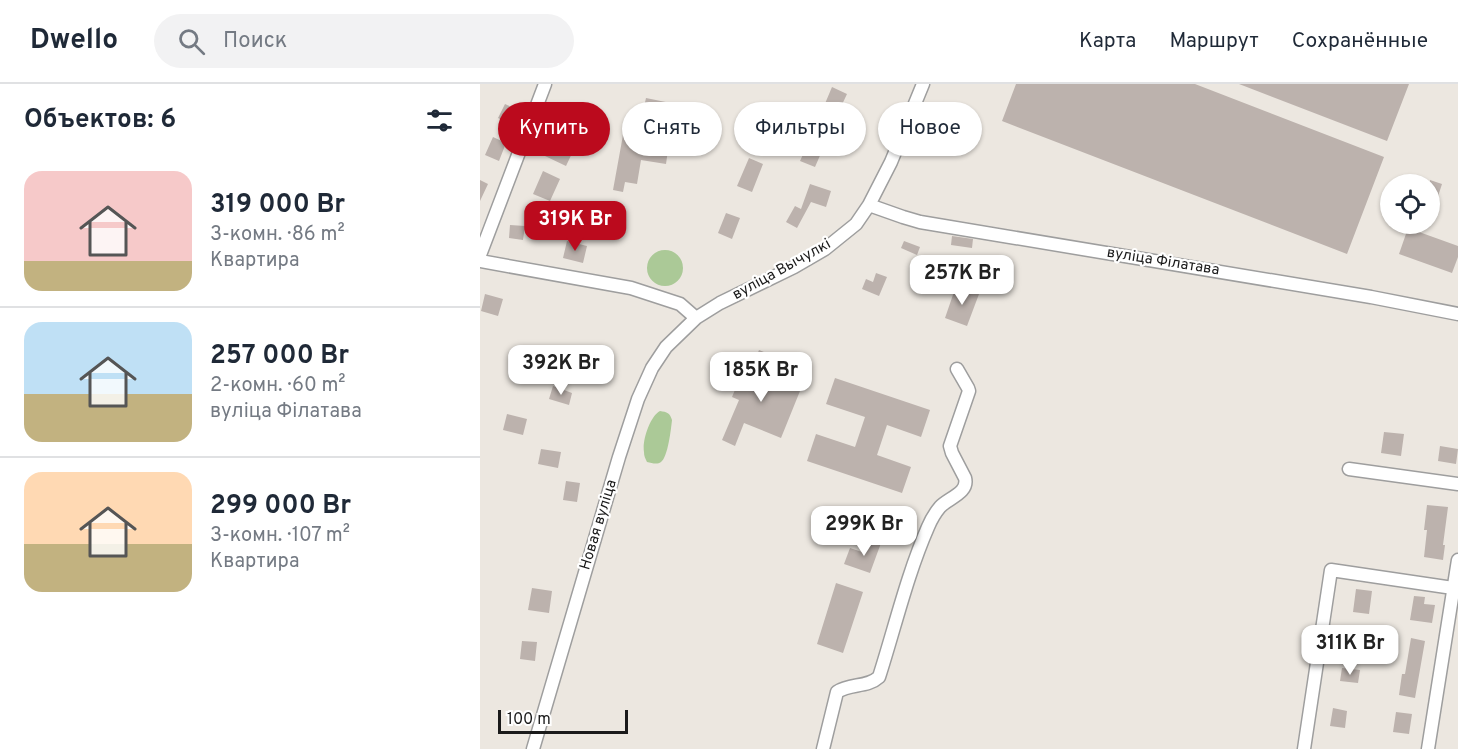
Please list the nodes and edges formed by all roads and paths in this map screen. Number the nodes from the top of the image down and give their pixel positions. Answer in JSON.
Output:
{"nodes":[{"id":1,"x":544,"y":84,"type":"edge"},
{"id":2,"x":923,"y":84,"type":"edge"},
{"id":3,"x":869,"y":206,"type":"junction"},
{"id":4,"x":480,"y":255,"type":"edge"},
{"id":5,"x":480,"y":261,"type":"edge"},
{"id":6,"x":1458,"y":314,"type":"edge"},
{"id":7,"x":696,"y":318,"type":"junction"},
{"id":8,"x":957,"y":369,"type":"dead end"},
{"id":9,"x":1348,"y":469,"type":"dead end"},
{"id":10,"x":1458,"y":484,"type":"edge"},
{"id":11,"x":1458,"y":560,"type":"edge"},
{"id":12,"x":1453,"y":588,"type":"junction"},
{"id":13,"x":533,"y":749,"type":"edge"},
{"id":14,"x":823,"y":749,"type":"edge"},
{"id":15,"x":1304,"y":749,"type":"edge"},
{"id":16,"x":1428,"y":749,"type":"edge"}],
"edges":[{"from":1,"to":4,"type":"street"},
{"from":2,"to":3,"type":"street","name":"вуліца Вычулкі"},
{"from":3,"to":6,"type":"street","name":"вуліца Філатава"},
{"from":3,"to":7,"type":"street","name":"вуліца Вычулкі"},
{"from":5,"to":7,"type":"street"},
{"from":7,"to":13,"type":"street","name":"Новая вуліца"},
{"from":8,"to":14,"type":"street"},
{"from":9,"to":10,"type":"street"},
{"from":11,"to":12,"type":"street"},
{"from":12,"to":15,"type":"street"},
{"from":12,"to":16,"type":"street"}]}
